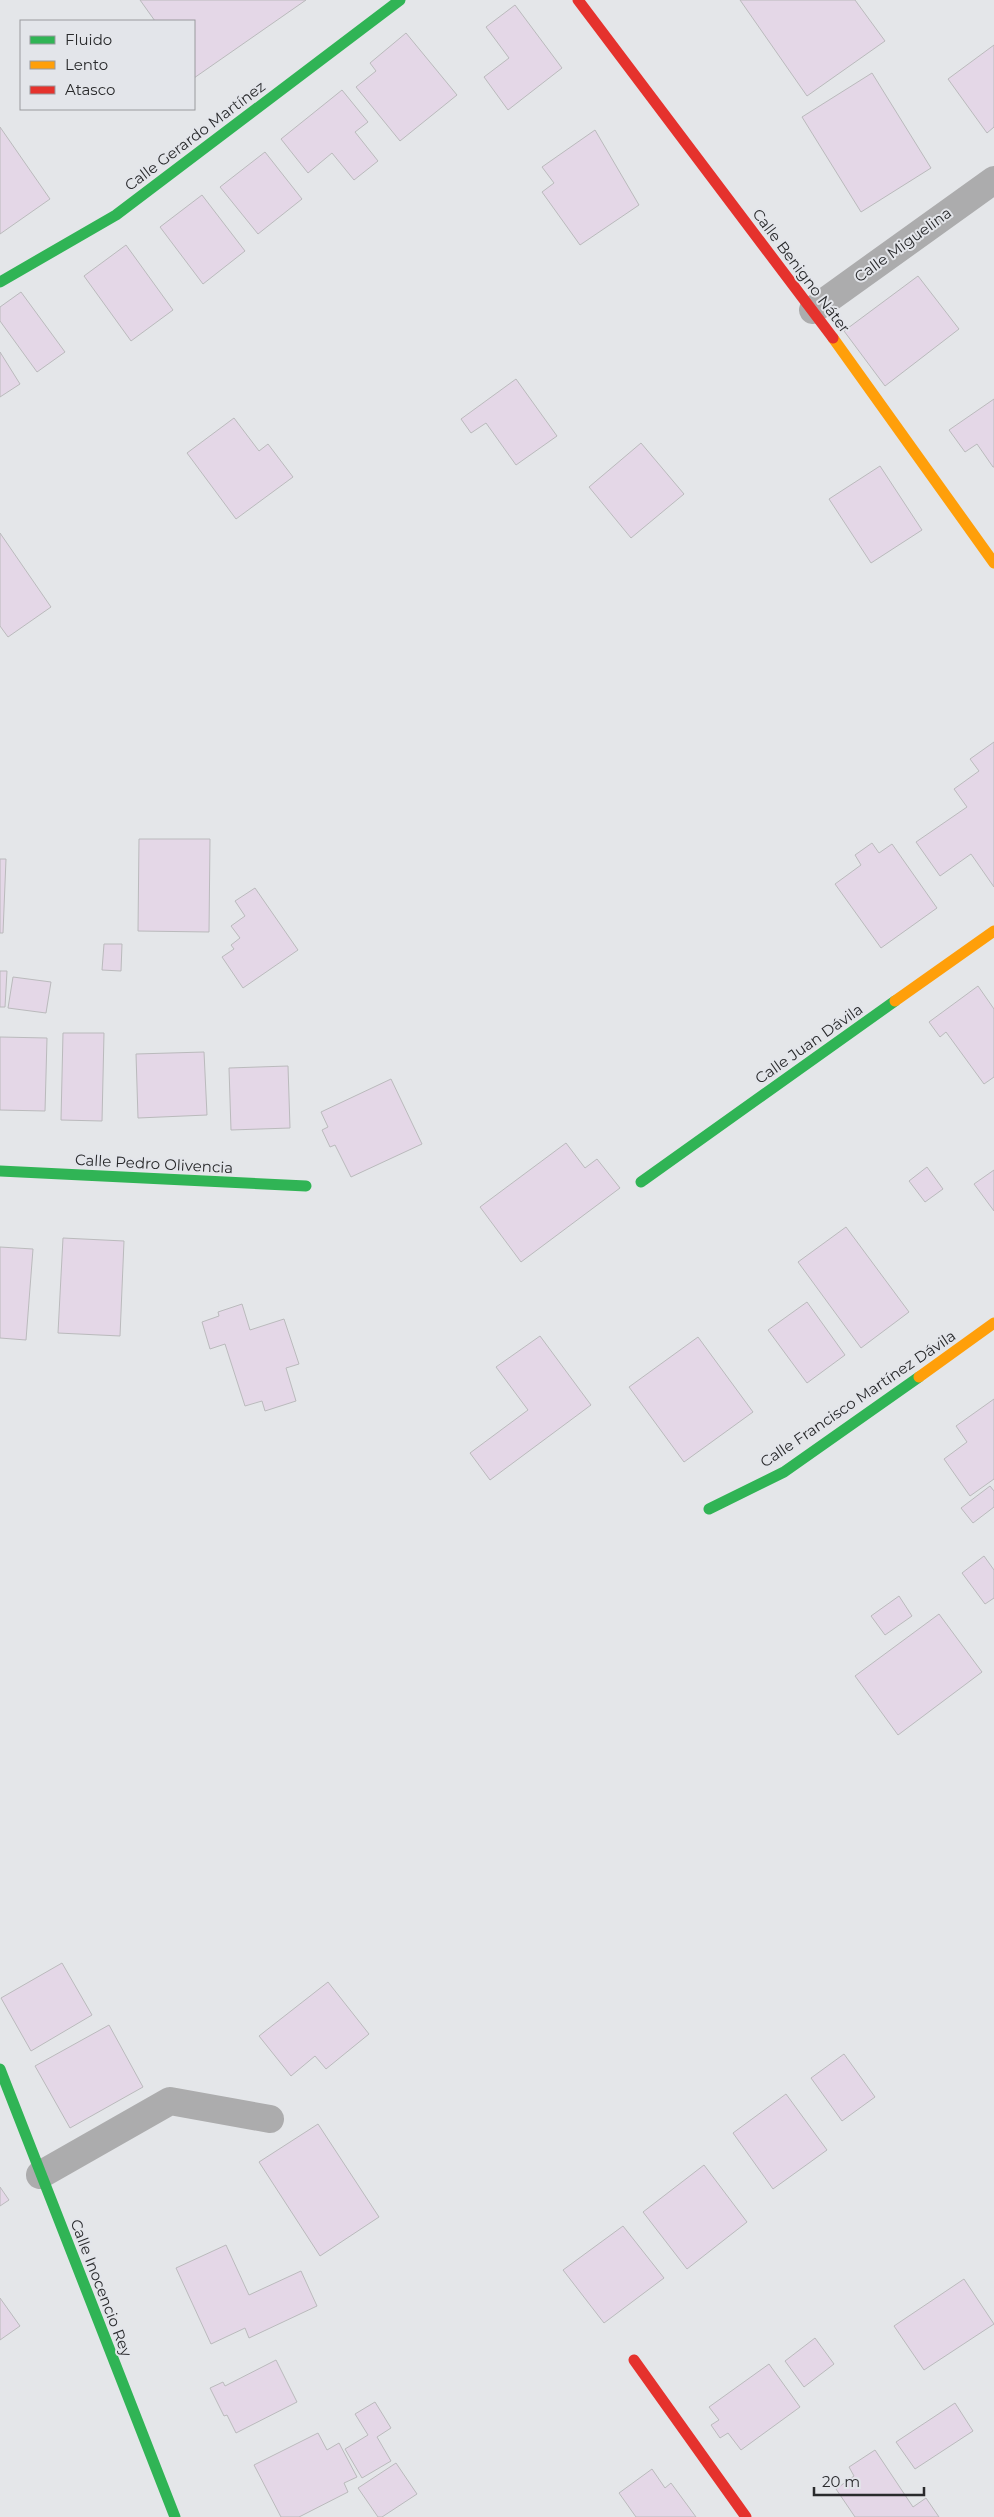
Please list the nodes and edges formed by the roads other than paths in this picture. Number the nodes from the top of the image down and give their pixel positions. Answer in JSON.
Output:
{"nodes":[{"id":1,"x":400,"y":0,"type":"edge"},
{"id":2,"x":578,"y":0,"type":"edge"},
{"id":3,"x":994,"y":180,"type":"edge"},
{"id":4,"x":0,"y":282,"type":"edge"},
{"id":5,"x":813,"y":310,"type":"junction"},
{"id":6,"x":993,"y":561,"type":"edge"},
{"id":7,"x":994,"y":931,"type":"edge"},
{"id":8,"x":0,"y":1172,"type":"edge"},
{"id":9,"x":641,"y":1182,"type":"dead end"},
{"id":10,"x":306,"y":1186,"type":"dead end"},
{"id":11,"x":994,"y":1324,"type":"edge"},
{"id":12,"x":709,"y":1509,"type":"dead end"},
{"id":13,"x":0,"y":2069,"type":"edge"},
{"id":14,"x":270,"y":2119,"type":"dead end"},
{"id":15,"x":40,"y":2174,"type":"junction"},
{"id":16,"x":634,"y":2360,"type":"dead end"},
{"id":17,"x":175,"y":2517,"type":"edge"},
{"id":18,"x":746,"y":2517,"type":"edge"}],
"edges":[{"from":1,"to":4,"type":"street","name":"Calle Gerardo Martínez"},
{"from":2,"to":5,"type":"street","name":"Calle Benigno Náter"},
{"from":3,"to":5,"type":"street","name":"Calle Miguelina"},
{"from":5,"to":6,"type":"street","name":"Calle Benigno Náter"},
{"from":7,"to":9,"type":"street","name":"Calle Juan Dávila"},
{"from":8,"to":10,"type":"street","name":"Calle Pedro Olivencia"},
{"from":11,"to":12,"type":"street","name":"Calle Francisco Martínez Dávila"},
{"from":13,"to":15,"type":"street","name":"Calle Inocencio Rey"},
{"from":14,"to":15,"type":"street"},
{"from":15,"to":17,"type":"street","name":"Calle Inocencio Rey"},
{"from":16,"to":18,"type":"street"}]}
